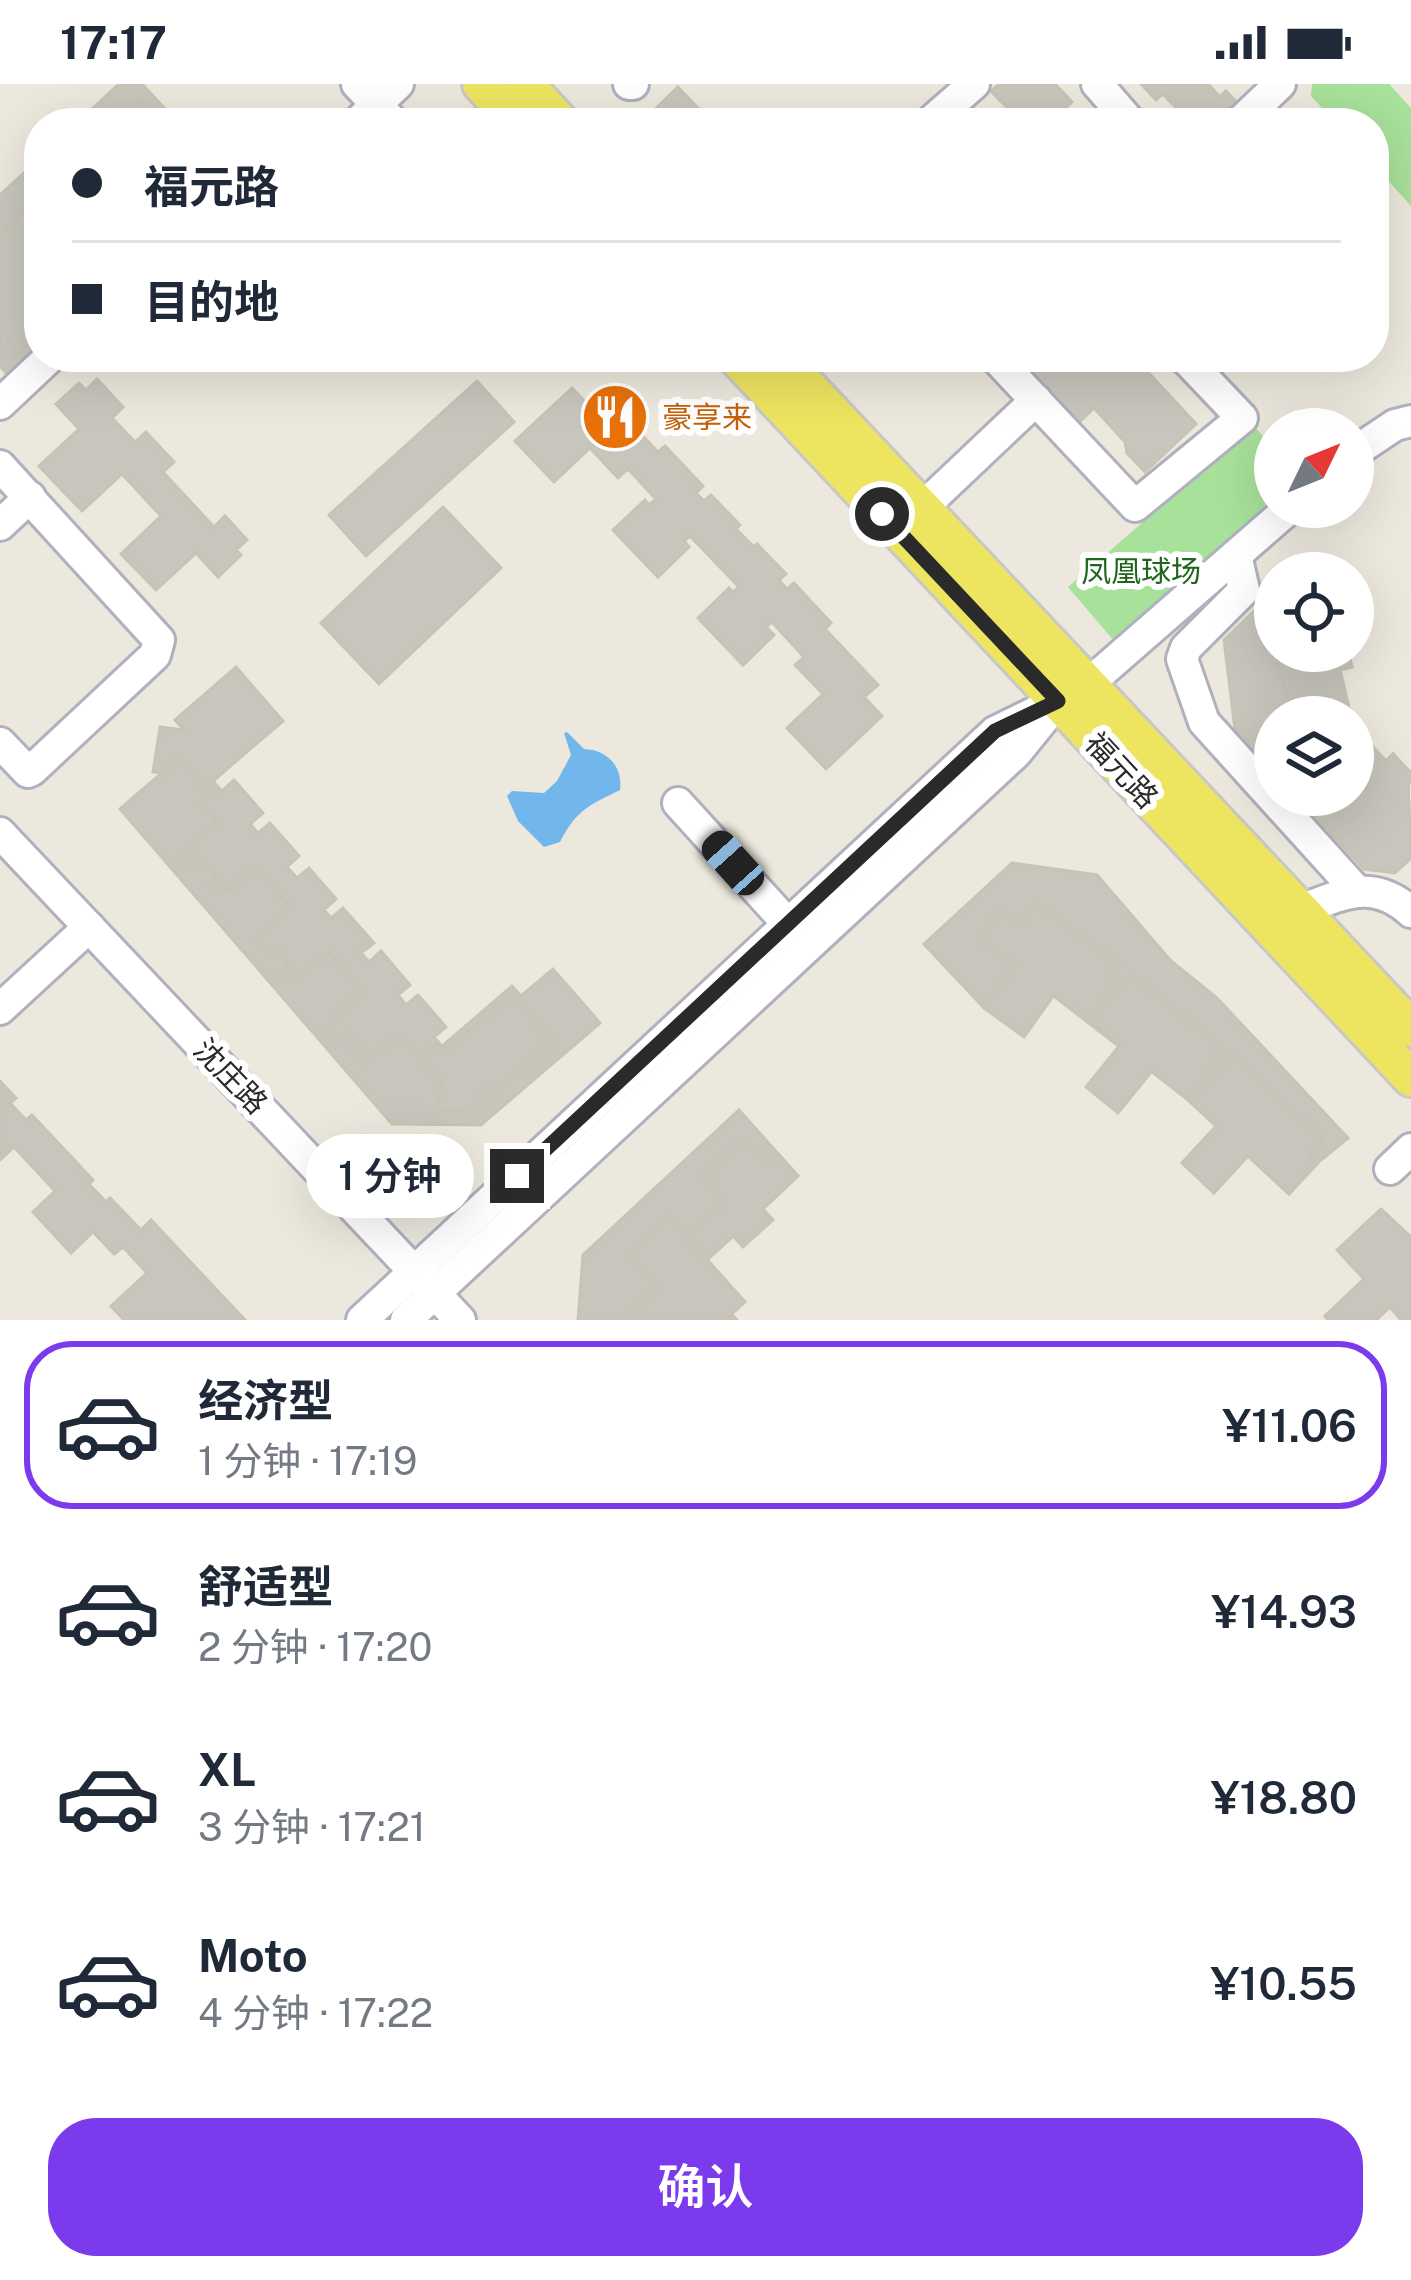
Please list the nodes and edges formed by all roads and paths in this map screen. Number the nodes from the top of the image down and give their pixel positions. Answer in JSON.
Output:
{"nodes":[{"id":1,"x":481,"y":84,"type":"edge"},
{"id":2,"x":525,"y":84,"type":"edge"},
{"id":3,"x":974,"y":84,"type":"edge"},
{"id":4,"x":1096,"y":84,"type":"edge"},
{"id":5,"x":1280,"y":84,"type":"edge"},
{"id":6,"x":503,"y":108,"type":"edge"},
{"id":7,"x":547,"y":108,"type":"edge"},
{"id":8,"x":946,"y":108,"type":"edge"},
{"id":9,"x":1118,"y":108,"type":"edge"},
{"id":10,"x":1255,"y":108,"type":"edge"},
{"id":11,"x":34,"y":372,"type":"edge"},
{"id":12,"x":751,"y":372,"type":"edge"},
{"id":13,"x":805,"y":372,"type":"edge"},
{"id":14,"x":1009,"y":372,"type":"edge"},
{"id":15,"x":1198,"y":372,"type":"edge"},
{"id":16,"x":1036,"y":400,"type":"junction"},
{"id":17,"x":0,"y":404,"type":"edge"},
{"id":18,"x":1411,"y":421,"type":"edge"},
{"id":19,"x":1374,"y":438,"type":"edge"},
{"id":20,"x":0,"y":466,"type":"edge"},
{"id":21,"x":30,"y":497,"type":"junction"},
{"id":22,"x":922,"y":508,"type":"junction"},
{"id":23,"x":0,"y":525,"type":"edge"},
{"id":24,"x":1267,"y":528,"type":"edge"},
{"id":25,"x":1236,"y":555,"type":"junction"},
{"id":26,"x":1073,"y":693,"type":"junction"},
{"id":27,"x":0,"y":743,"type":"edge"},
{"id":28,"x":677,"y":803,"type":"dead end"},
{"id":29,"x":0,"y":833,"type":"edge"},
{"id":30,"x":1357,"y":890,"type":"junction"},
{"id":31,"x":1405,"y":898,"type":"edge"},
{"id":32,"x":1300,"y":910,"type":"junction"},
{"id":33,"x":788,"y":924,"type":"junction"},
{"id":34,"x":89,"y":927,"type":"junction"},
{"id":35,"x":0,"y":1009,"type":"edge"},
{"id":36,"x":1409,"y":1019,"type":"edge"},
{"id":37,"x":1411,"y":1078,"type":"edge"},
{"id":38,"x":425,"y":1282,"type":"junction"},
{"id":39,"x":362,"y":1320,"type":"edge"},
{"id":40,"x":406,"y":1320,"type":"edge"},
{"id":41,"x":460,"y":1320,"type":"edge"}],
"edges":[{"from":1,"to":6,"type":"main road"},
{"from":2,"to":7,"type":"main road"},
{"from":3,"to":8,"type":"street"},
{"from":4,"to":9,"type":"street"},
{"from":5,"to":10,"type":"street"},
{"from":11,"to":17,"type":"street"},
{"from":12,"to":26,"type":"main road","name":"福元路"},
{"from":13,"to":22,"type":"main road","name":"福元路"},
{"from":14,"to":16,"type":"street"},
{"from":15,"to":16,"type":"street"},
{"from":16,"to":22,"type":"street"},
{"from":18,"to":19,"type":"street"},
{"from":20,"to":21,"type":"street"},
{"from":21,"to":23,"type":"street"},
{"from":21,"to":27,"type":"street"},
{"from":22,"to":26,"type":"main road","name":"福元路"},
{"from":24,"to":25,"type":"street"},
{"from":25,"to":26,"type":"street"},
{"from":25,"to":30,"type":"street"},
{"from":26,"to":32,"type":"main road","name":"福元路"},
{"from":26,"to":33,"type":"street"},
{"from":26,"to":37,"type":"main road","name":"福元路"},
{"from":26,"to":38,"type":"street"},
{"from":28,"to":33,"type":"street"},
{"from":29,"to":34,"type":"street","name":"沈庄路"},
{"from":30,"to":31,"type":"street"},
{"from":30,"to":32,"type":"street"},
{"from":32,"to":36,"type":"main road","name":"福元路"},
{"from":33,"to":38,"type":"street"},
{"from":34,"to":35,"type":"street"},
{"from":34,"to":38,"type":"street","name":"沈庄路"},
{"from":38,"to":39,"type":"street"},
{"from":38,"to":40,"type":"street"},
{"from":38,"to":41,"type":"street","name":"沈庄路"}]}
